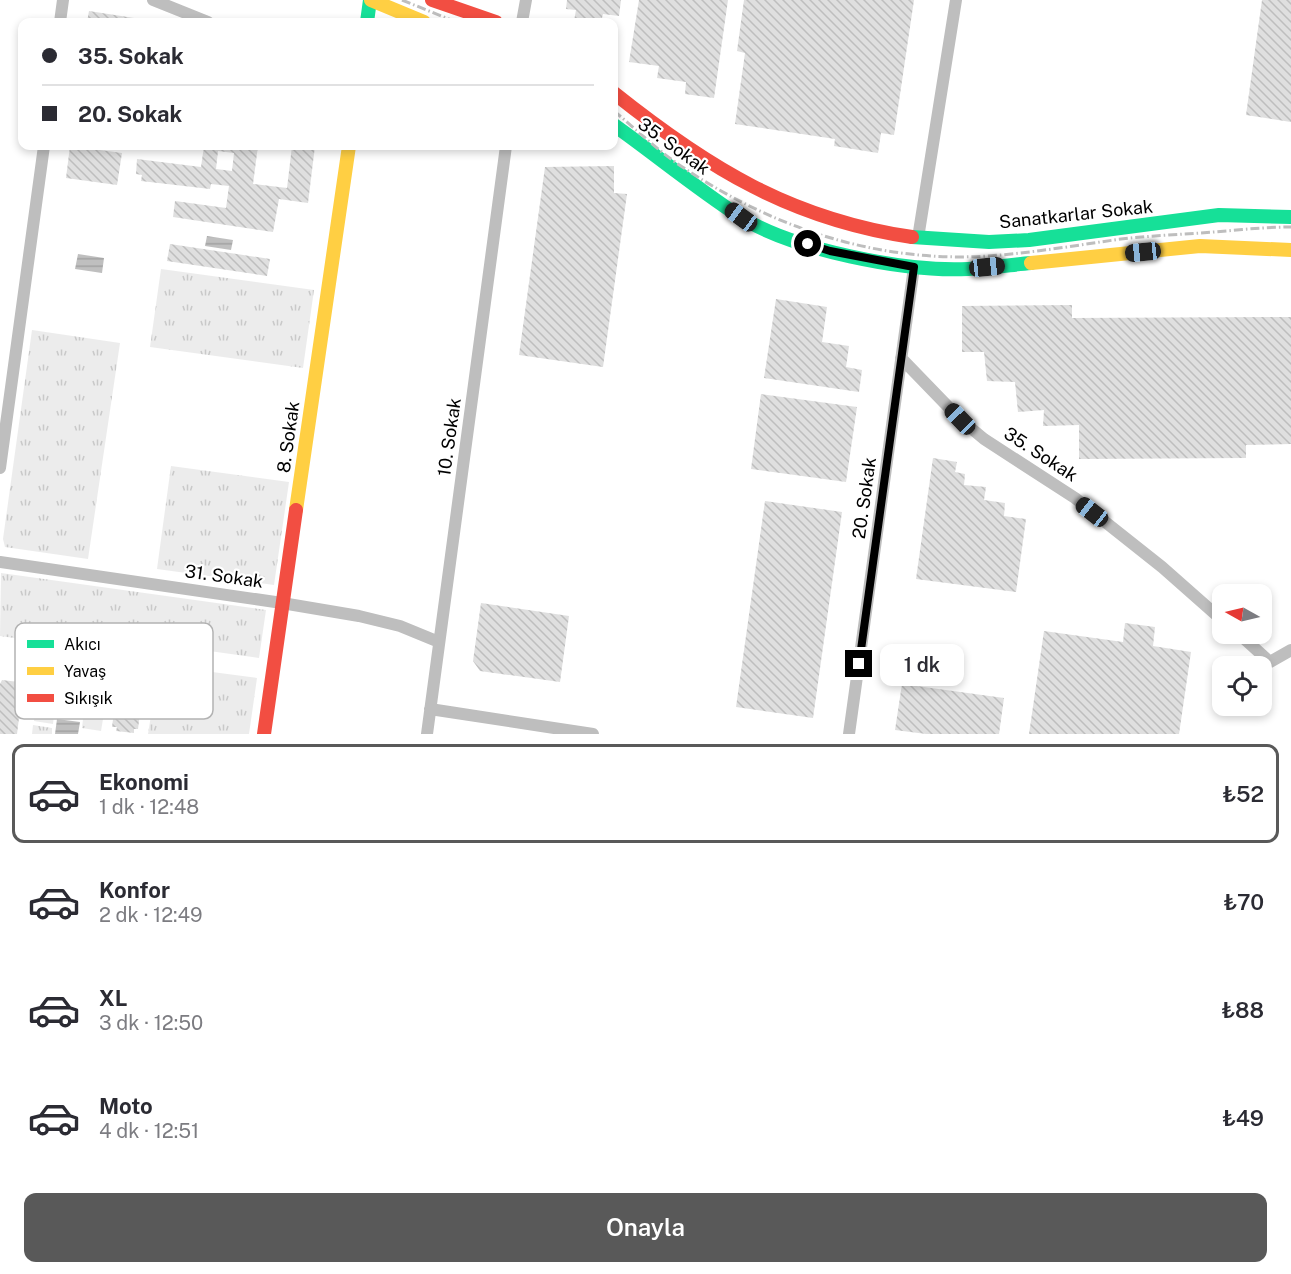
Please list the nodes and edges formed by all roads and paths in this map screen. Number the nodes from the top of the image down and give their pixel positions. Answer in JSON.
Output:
{"nodes":[{"id":1,"x":63,"y":0,"type":"edge"},
{"id":2,"x":153,"y":0,"type":"edge"},
{"id":3,"x":371,"y":0,"type":"edge"},
{"id":4,"x":432,"y":0,"type":"edge"},
{"id":5,"x":526,"y":0,"type":"edge"},
{"id":6,"x":956,"y":0,"type":"edge"},
{"id":7,"x":61,"y":18,"type":"edge"},
{"id":8,"x":198,"y":18,"type":"edge"},
{"id":9,"x":368,"y":18,"type":"edge"},
{"id":10,"x":414,"y":18,"type":"edge"},
{"id":11,"x":484,"y":18,"type":"edge"},
{"id":12,"x":523,"y":18,"type":"edge"},
{"id":13,"x":618,"y":96,"type":"edge"},
{"id":14,"x":618,"y":128,"type":"edge"},
{"id":15,"x":43,"y":150,"type":"edge"},
{"id":16,"x":348,"y":150,"type":"edge"},
{"id":17,"x":505,"y":150,"type":"edge"},
{"id":18,"x":1291,"y":217,"type":"edge"},
{"id":19,"x":918,"y":238,"type":"junction"},
{"id":20,"x":1291,"y":250,"type":"edge"},
{"id":21,"x":914,"y":267,"type":"junction"},
{"id":22,"x":901,"y":358,"type":"junction"},
{"id":23,"x":0,"y":468,"type":"edge"},
{"id":24,"x":0,"y":562,"type":"edge"},
{"id":25,"x":282,"y":603,"type":"junction"},
{"id":26,"x":1212,"y":611,"type":"edge"},
{"id":27,"x":440,"y":642,"type":"junction"},
{"id":28,"x":1250,"y":644,"type":"edge"},
{"id":29,"x":1291,"y":650,"type":"edge"},
{"id":30,"x":430,"y":709,"type":"junction"},
{"id":31,"x":264,"y":734,"type":"edge"},
{"id":32,"x":427,"y":734,"type":"edge"},
{"id":33,"x":593,"y":734,"type":"edge"},
{"id":34,"x":849,"y":734,"type":"edge"}],
"edges":[{"from":1,"to":7,"type":"street"},
{"from":2,"to":8,"type":"street"},
{"from":3,"to":9,"type":"street"},
{"from":3,"to":10,"type":"street"},
{"from":4,"to":11,"type":"street"},
{"from":5,"to":12,"type":"street"},
{"from":6,"to":19,"type":"street"},
{"from":13,"to":19,"type":"street","name":"Sanatkarlar Sokak"},
{"from":14,"to":21,"type":"street","name":"35. Sokak"},
{"from":15,"to":23,"type":"street"},
{"from":16,"to":25,"type":"street","name":"8. Sokak"},
{"from":17,"to":27,"type":"street","name":"10. Sokak"},
{"from":18,"to":19,"type":"street","name":"Sanatkarlar Sokak"},
{"from":20,"to":21,"type":"street","name":"35. Sokak"},
{"from":21,"to":22,"type":"street","name":"20. Sokak"},
{"from":22,"to":26,"type":"street","name":"35. Sokak"},
{"from":22,"to":34,"type":"street","name":"20. Sokak"},
{"from":24,"to":25,"type":"street","name":"31. Sokak"},
{"from":25,"to":27,"type":"street","name":"31. Sokak"},
{"from":25,"to":31,"type":"street","name":"8. Sokak"},
{"from":27,"to":30,"type":"street","name":"10. Sokak"},
{"from":28,"to":29,"type":"street"},
{"from":30,"to":32,"type":"street","name":"10. Sokak"},
{"from":30,"to":33,"type":"street"}]}
